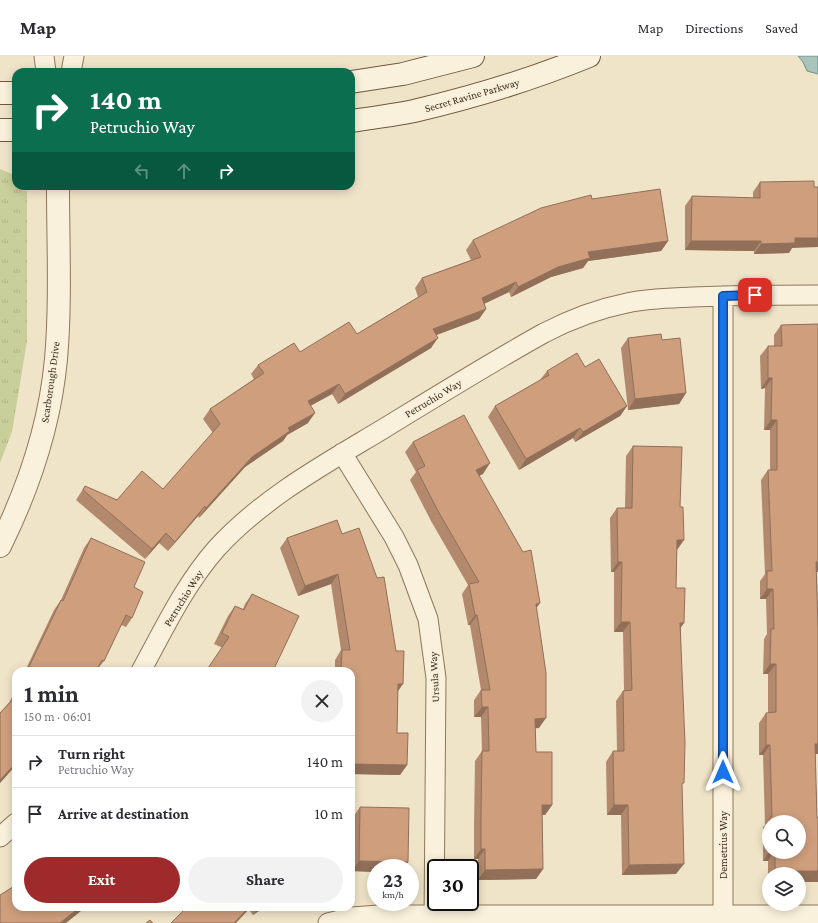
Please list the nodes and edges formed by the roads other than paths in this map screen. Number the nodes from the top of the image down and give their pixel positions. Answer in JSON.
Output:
{"nodes":[{"id":1,"x":44,"y":56,"type":"edge"},
{"id":2,"x":74,"y":56,"type":"edge"},
{"id":3,"x":473,"y":56,"type":"edge"},
{"id":4,"x":589,"y":56,"type":"edge"},
{"id":5,"x":46,"y":68,"type":"edge"},
{"id":6,"x":72,"y":68,"type":"edge"},
{"id":7,"x":355,"y":81,"type":"edge"},
{"id":8,"x":0,"y":93,"type":"edge"},
{"id":9,"x":12,"y":93,"type":"edge"},
{"id":10,"x":355,"y":120,"type":"edge"},
{"id":11,"x":0,"y":130,"type":"edge"},
{"id":12,"x":12,"y":130,"type":"edge"},
{"id":13,"x":58,"y":190,"type":"edge"},
{"id":14,"x":818,"y":295,"type":"edge"},
{"id":15,"x":723,"y":296,"type":"junction"},
{"id":16,"x":342,"y":453,"type":"junction"},
{"id":17,"x":0,"y":546,"type":"edge"},
{"id":18,"x":143,"y":667,"type":"edge"},
{"id":19,"x":12,"y":826,"type":"edge"},
{"id":20,"x":0,"y":837,"type":"edge"},
{"id":21,"x":724,"y":915,"type":"junction"},
{"id":22,"x":818,"y":915,"type":"edge"},
{"id":23,"x":434,"y":919,"type":"edge"},
{"id":24,"x":328,"y":923,"type":"edge"}],
"edges":[{"from":1,"to":5,"type":"street"},
{"from":2,"to":6,"type":"street"},
{"from":3,"to":7,"type":"main road"},
{"from":4,"to":10,"type":"main road","name":"Secret Ravine Parkway"},
{"from":8,"to":9,"type":"main road"},
{"from":11,"to":12,"type":"main road"},
{"from":13,"to":17,"type":"main road","name":"Scarborough Drive"},
{"from":14,"to":15,"type":"street","name":"Petruchio Way"},
{"from":15,"to":16,"type":"street","name":"Petruchio Way"},
{"from":15,"to":21,"type":"street","name":"Demetrius Way"},
{"from":16,"to":18,"type":"street","name":"Petruchio Way"},
{"from":16,"to":23,"type":"street","name":"Ursula Way"},
{"from":19,"to":20,"type":"street"},
{"from":21,"to":22,"type":"street"},
{"from":21,"to":23,"type":"street"},
{"from":23,"to":24,"type":"street"}]}
